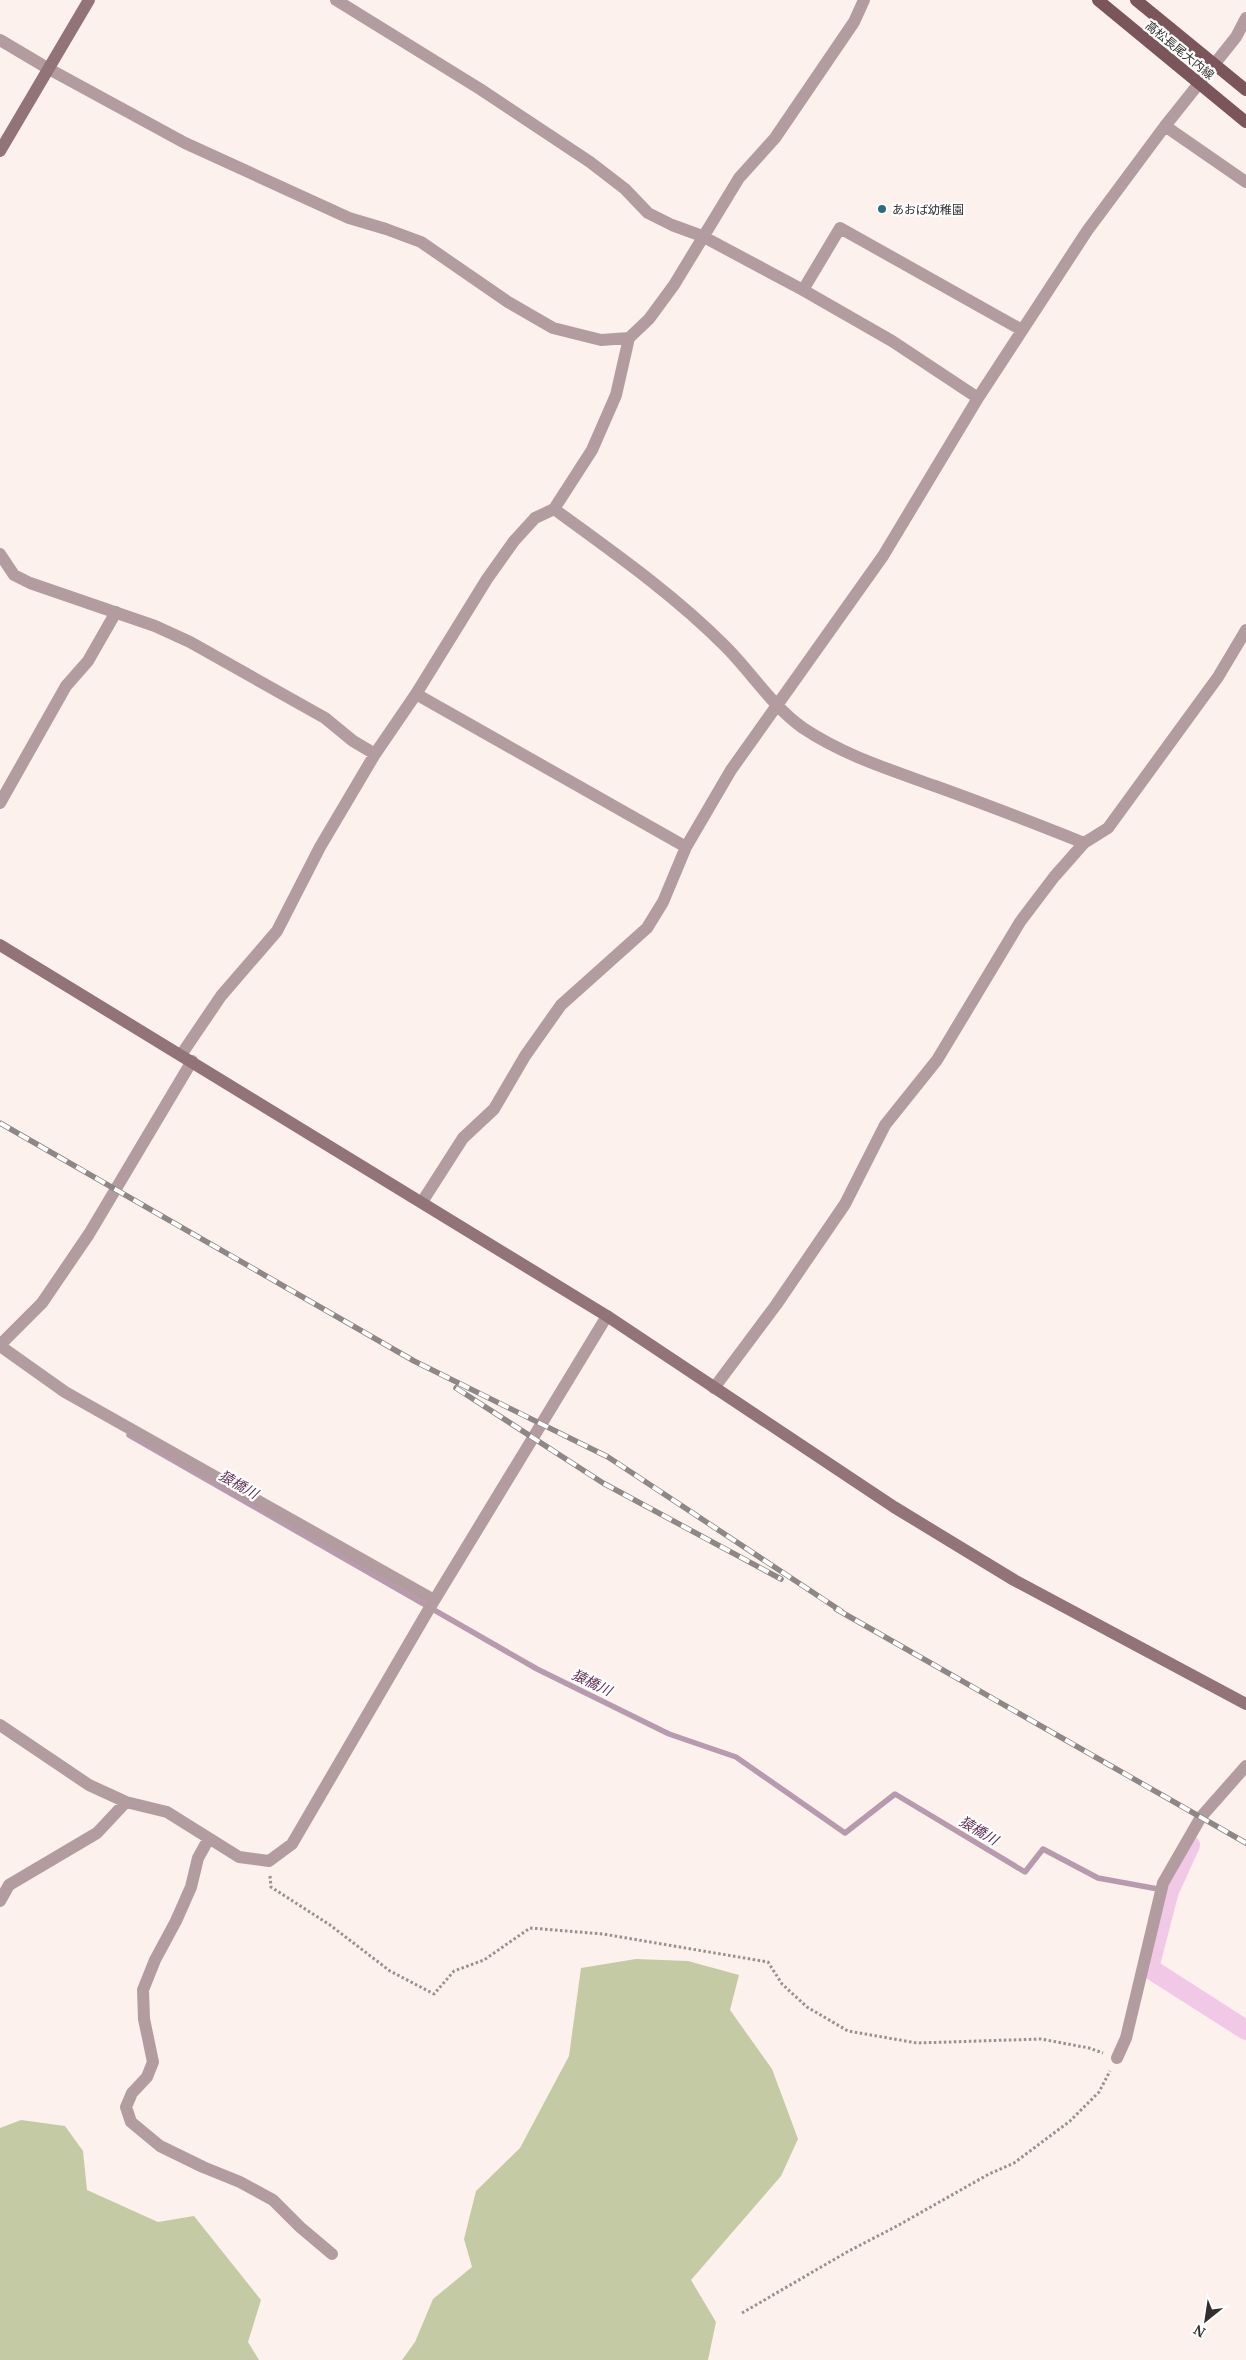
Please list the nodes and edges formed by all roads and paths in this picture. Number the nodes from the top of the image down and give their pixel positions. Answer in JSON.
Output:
{"nodes":[{"id":1,"x":89,"y":0,"type":"edge"},
{"id":2,"x":336,"y":0,"type":"edge"},
{"id":3,"x":864,"y":0,"type":"edge"},
{"id":4,"x":1098,"y":0,"type":"edge"},
{"id":5,"x":1136,"y":0,"type":"edge"},
{"id":6,"x":1246,"y":18,"type":"edge"},
{"id":7,"x":0,"y":40,"type":"edge"},
{"id":8,"x":1214,"y":64,"type":"junction"},
{"id":9,"x":49,"y":70,"type":"junction"},
{"id":10,"x":1198,"y":83,"type":"junction"},
{"id":11,"x":1246,"y":90,"type":"edge"},
{"id":12,"x":1246,"y":122,"type":"edge"},
{"id":13,"x":1164,"y":126,"type":"junction"},
{"id":14,"x":0,"y":151,"type":"edge"},
{"id":15,"x":1246,"y":182,"type":"edge"},
{"id":16,"x":702,"y":236,"type":"junction"},
{"id":17,"x":803,"y":290,"type":"junction"},
{"id":18,"x":1022,"y":330,"type":"junction"},
{"id":19,"x":629,"y":338,"type":"junction"},
{"id":20,"x":978,"y":398,"type":"junction"},
{"id":21,"x":554,"y":509,"type":"junction"},
{"id":22,"x":0,"y":554,"type":"edge"},
{"id":23,"x":116,"y":612,"type":"junction"},
{"id":24,"x":1246,"y":630,"type":"edge"},
{"id":25,"x":416,"y":694,"type":"junction"},
{"id":26,"x":776,"y":706,"type":"junction"},
{"id":27,"x":375,"y":754,"type":"junction"},
{"id":28,"x":0,"y":802,"type":"edge"},
{"id":29,"x":1084,"y":843,"type":"junction"},
{"id":30,"x":686,"y":847,"type":"junction"},
{"id":31,"x":0,"y":945,"type":"edge"},
{"id":32,"x":186,"y":1058,"type":"junction"},
{"id":33,"x":422,"y":1202,"type":"junction"},
{"id":34,"x":607,"y":1316,"type":"junction"},
{"id":35,"x":0,"y":1346,"type":"edge"},
{"id":36,"x":714,"y":1388,"type":"junction"},
{"id":37,"x":432,"y":1604,"type":"junction"},
{"id":38,"x":1246,"y":1704,"type":"edge"},
{"id":39,"x":0,"y":1725,"type":"edge"},
{"id":40,"x":1246,"y":1766,"type":"edge"},
{"id":41,"x":126,"y":1802,"type":"junction"},
{"id":42,"x":208,"y":1840,"type":"junction"},
{"id":43,"x":269,"y":1861,"type":"junction"},
{"id":44,"x":0,"y":1901,"type":"edge"},
{"id":45,"x":1117,"y":2058,"type":"junction"},
{"id":46,"x":332,"y":2254,"type":"dead end"},
{"id":47,"x":742,"y":2313,"type":"dead end"}],
"edges":[{"from":1,"to":9,"type":"street"},
{"from":2,"to":16,"type":"street"},
{"from":3,"to":16,"type":"street"},
{"from":4,"to":10,"type":"main road","name":"高松長尾大内線"},
{"from":5,"to":8,"type":"main road","name":"高松長尾大内線"},
{"from":6,"to":8,"type":"street"},
{"from":7,"to":9,"type":"street"},
{"from":8,"to":10,"type":"street"},
{"from":8,"to":11,"type":"main road","name":"高松長尾大内線"},
{"from":9,"to":14,"type":"street"},
{"from":9,"to":19,"type":"street"},
{"from":10,"to":12,"type":"main road","name":"高松長尾大内線"},
{"from":10,"to":13,"type":"street"},
{"from":13,"to":15,"type":"street"},
{"from":13,"to":18,"type":"street"},
{"from":16,"to":17,"type":"street"},
{"from":16,"to":19,"type":"street"},
{"from":17,"to":18,"type":"street"},
{"from":17,"to":20,"type":"street"},
{"from":18,"to":20,"type":"street"},
{"from":19,"to":21,"type":"street"},
{"from":20,"to":26,"type":"street"},
{"from":21,"to":25,"type":"street"},
{"from":21,"to":26,"type":"street"},
{"from":22,"to":23,"type":"street"},
{"from":23,"to":27,"type":"street"},
{"from":23,"to":28,"type":"street"},
{"from":24,"to":29,"type":"street"},
{"from":25,"to":27,"type":"street"},
{"from":25,"to":30,"type":"street"},
{"from":26,"to":29,"type":"street"},
{"from":26,"to":30,"type":"street"},
{"from":27,"to":32,"type":"street"},
{"from":29,"to":36,"type":"street"},
{"from":30,"to":33,"type":"street"},
{"from":31,"to":32,"type":"street"},
{"from":32,"to":33,"type":"street"},
{"from":32,"to":35,"type":"street"},
{"from":33,"to":34,"type":"street"},
{"from":34,"to":36,"type":"street"},
{"from":34,"to":37,"type":"street"},
{"from":35,"to":37,"type":"street"},
{"from":36,"to":38,"type":"street"},
{"from":37,"to":43,"type":"street"},
{"from":39,"to":41,"type":"street"},
{"from":40,"to":45,"type":"street"},
{"from":41,"to":42,"type":"street"},
{"from":41,"to":44,"type":"street"},
{"from":42,"to":43,"type":"street"},
{"from":42,"to":46,"type":"street"},
{"from":43,"to":45,"type":"path"},
{"from":45,"to":47,"type":"path"}]}
